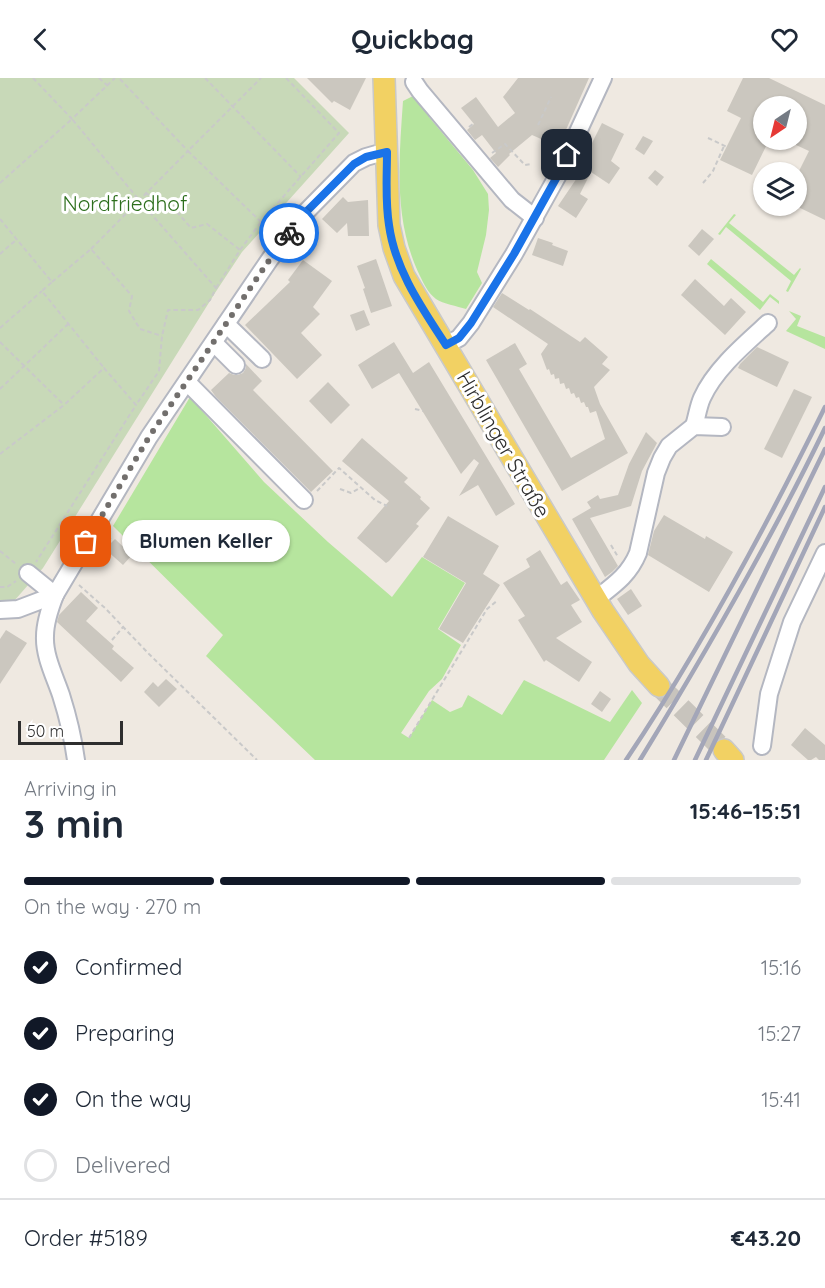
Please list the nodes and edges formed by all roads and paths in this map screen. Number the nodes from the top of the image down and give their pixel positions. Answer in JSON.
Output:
{"nodes":[{"id":1,"x":33,"y":78,"type":"edge"},
{"id":2,"x":99,"y":78,"type":"edge"},
{"id":3,"x":117,"y":78,"type":"edge"},
{"id":4,"x":205,"y":78,"type":"edge"},
{"id":5,"x":261,"y":78,"type":"edge"},
{"id":6,"x":286,"y":78,"type":"edge"},
{"id":7,"x":384,"y":78,"type":"edge"},
{"id":8,"x":603,"y":78,"type":"edge"},
{"id":9,"x":414,"y":82,"type":"dead end"},
{"id":10,"x":108,"y":86,"type":"junction"},
{"id":11,"x":551,"y":97,"type":"dead end"},
{"id":12,"x":233,"y":106,"type":"junction"},
{"id":13,"x":72,"y":119,"type":"junction"},
{"id":14,"x":538,"y":125,"type":"dead end"},
{"id":15,"x":708,"y":138,"type":"dead end"},
{"id":16,"x":188,"y":151,"type":"junction"},
{"id":17,"x":387,"y":152,"type":"junction"},
{"id":18,"x":480,"y":162,"type":"junction"},
{"id":19,"x":531,"y":164,"type":"dead end"},
{"id":20,"x":301,"y":177,"type":"junction"},
{"id":21,"x":0,"y":183,"type":"edge"},
{"id":22,"x":703,"y":183,"type":"dead end"},
{"id":23,"x":145,"y":193,"type":"junction"},
{"id":24,"x":139,"y":200,"type":"junction"},
{"id":25,"x":0,"y":219,"type":"edge"},
{"id":26,"x":535,"y":219,"type":"junction"},
{"id":27,"x":261,"y":222,"type":"junction"},
{"id":28,"x":17,"y":240,"type":"junction"},
{"id":29,"x":91,"y":249,"type":"junction"},
{"id":30,"x":240,"y":250,"type":"junction"},
{"id":31,"x":0,"y":254,"type":"edge"},
{"id":32,"x":52,"y":282,"type":"junction"},
{"id":33,"x":216,"y":288,"type":"junction"},
{"id":34,"x":42,"y":291,"type":"junction"},
{"id":35,"x":768,"y":323,"type":"dead end"},
{"id":36,"x":68,"y":324,"type":"junction"},
{"id":37,"x":226,"y":324,"type":"junction"},
{"id":38,"x":0,"y":328,"type":"edge"},
{"id":39,"x":162,"y":336,"type":"junction"},
{"id":40,"x":0,"y":342,"type":"edge"},
{"id":41,"x":214,"y":342,"type":"junction"},
{"id":42,"x":446,"y":345,"type":"junction"},
{"id":43,"x":262,"y":359,"type":"dead end"},
{"id":44,"x":236,"y":365,"type":"dead end"},
{"id":45,"x":24,"y":366,"type":"junction"},
{"id":46,"x":104,"y":368,"type":"junction"},
{"id":47,"x":187,"y":382,"type":"junction"},
{"id":48,"x":0,"y":388,"type":"edge"},
{"id":49,"x":64,"y":405,"type":"junction"},
{"id":50,"x":136,"y":405,"type":"junction"},
{"id":51,"x":416,"y":409,"type":"dead end"},
{"id":52,"x":423,"y":411,"type":"dead end"},
{"id":53,"x":694,"y":426,"type":"junction"},
{"id":54,"x":722,"y":427,"type":"dead end"},
{"id":55,"x":0,"y":454,"type":"edge"},
{"id":56,"x":360,"y":488,"type":"junction"},
{"id":57,"x":340,"y":489,"type":"dead end"},
{"id":58,"x":309,"y":496,"type":"joint"},
{"id":59,"x":387,"y":506,"type":"dead end"},
{"id":60,"x":0,"y":551,"type":"edge"},
{"id":61,"x":825,"y":553,"type":"edge"},
{"id":62,"x":28,"y":573,"type":"junction"},
{"id":63,"x":67,"y":574,"type":"junction"},
{"id":64,"x":55,"y":595,"type":"junction"},
{"id":65,"x":596,"y":599,"type":"junction"},
{"id":66,"x":498,"y":600,"type":"dead end"},
{"id":67,"x":0,"y":610,"type":"edge"},
{"id":68,"x":123,"y":627,"type":"junction"},
{"id":69,"x":112,"y":640,"type":"dead end"},
{"id":70,"x":659,"y":686,"type":"tunnel mouth"},
{"id":71,"x":409,"y":738,"type":"dead end"},
{"id":72,"x":762,"y":746,"type":"dead end"},
{"id":73,"x":76,"y":760,"type":"edge"},
{"id":74,"x":257,"y":760,"type":"edge"}],
"edges":[{"from":1,"to":13,"type":"path"},
{"from":2,"to":10,"type":"path"},
{"from":3,"to":10,"type":"path"},
{"from":3,"to":16,"type":"path"},
{"from":4,"to":12,"type":"path"},
{"from":5,"to":12,"type":"path"},
{"from":6,"to":20,"type":"path"},
{"from":7,"to":17,"type":"main road","name":"Hirblinger Straße"},
{"from":8,"to":26,"type":"street"},
{"from":9,"to":18,"type":"street"},
{"from":10,"to":13,"type":"path"},
{"from":11,"to":14,"type":"path"},
{"from":12,"to":16,"type":"path"},
{"from":12,"to":20,"type":"path"},
{"from":13,"to":21,"type":"path"},
{"from":13,"to":24,"type":"path"},
{"from":15,"to":22,"type":"path"},
{"from":16,"to":23,"type":"path"},
{"from":16,"to":27,"type":"path"},
{"from":17,"to":37,"type":"street"},
{"from":17,"to":42,"type":"main road","name":"Hirblinger Straße"},
{"from":18,"to":19,"type":"path"},
{"from":18,"to":26,"type":"street"},
{"from":20,"to":27,"type":"path"},
{"from":23,"to":24,"type":"path"},
{"from":23,"to":30,"type":"path"},
{"from":24,"to":29,"type":"path"},
{"from":24,"to":33,"type":"path"},
{"from":25,"to":28,"type":"path"},
{"from":26,"to":42,"type":"street"},
{"from":27,"to":30,"type":"path"},
{"from":28,"to":31,"type":"path"},
{"from":28,"to":32,"type":"path"},
{"from":29,"to":32,"type":"path"},
{"from":29,"to":39,"type":"path"},
{"from":30,"to":33,"type":"path"},
{"from":32,"to":34,"type":"path"},
{"from":33,"to":39,"type":"path"},
{"from":34,"to":36,"type":"path"},
{"from":34,"to":38,"type":"path"},
{"from":35,"to":53,"type":"street"},
{"from":36,"to":45,"type":"path"},
{"from":36,"to":46,"type":"path"},
{"from":37,"to":41,"type":"street"},
{"from":37,"to":43,"type":"street"},
{"from":39,"to":50,"type":"path"},
{"from":40,"to":45,"type":"path"},
{"from":41,"to":44,"type":"street"},
{"from":41,"to":47,"type":"street"},
{"from":42,"to":65,"type":"main road","name":"Hirblinger Straße"},
{"from":45,"to":48,"type":"path"},
{"from":45,"to":49,"type":"path"},
{"from":46,"to":49,"type":"path"},
{"from":46,"to":50,"type":"path"},
{"from":47,"to":58,"type":"street"},
{"from":47,"to":63,"type":"street"},
{"from":49,"to":55,"type":"path"},
{"from":50,"to":62,"type":"path"},
{"from":51,"to":52,"type":"path"},
{"from":53,"to":54,"type":"street"},
{"from":53,"to":65,"type":"street"},
{"from":56,"to":57,"type":"path"},
{"from":56,"to":58,"type":"path"},
{"from":56,"to":59,"type":"path"},
{"from":60,"to":62,"type":"path"},
{"from":61,"to":72,"type":"street"},
{"from":62,"to":64,"type":"street"},
{"from":63,"to":64,"type":"street"},
{"from":63,"to":68,"type":"path"},
{"from":64,"to":67,"type":"street"},
{"from":64,"to":73,"type":"street"},
{"from":65,"to":70,"type":"main road","name":"Hirblinger Straße"},
{"from":66,"to":71,"type":"path"},
{"from":68,"to":69,"type":"path"},
{"from":68,"to":74,"type":"path"}]}
